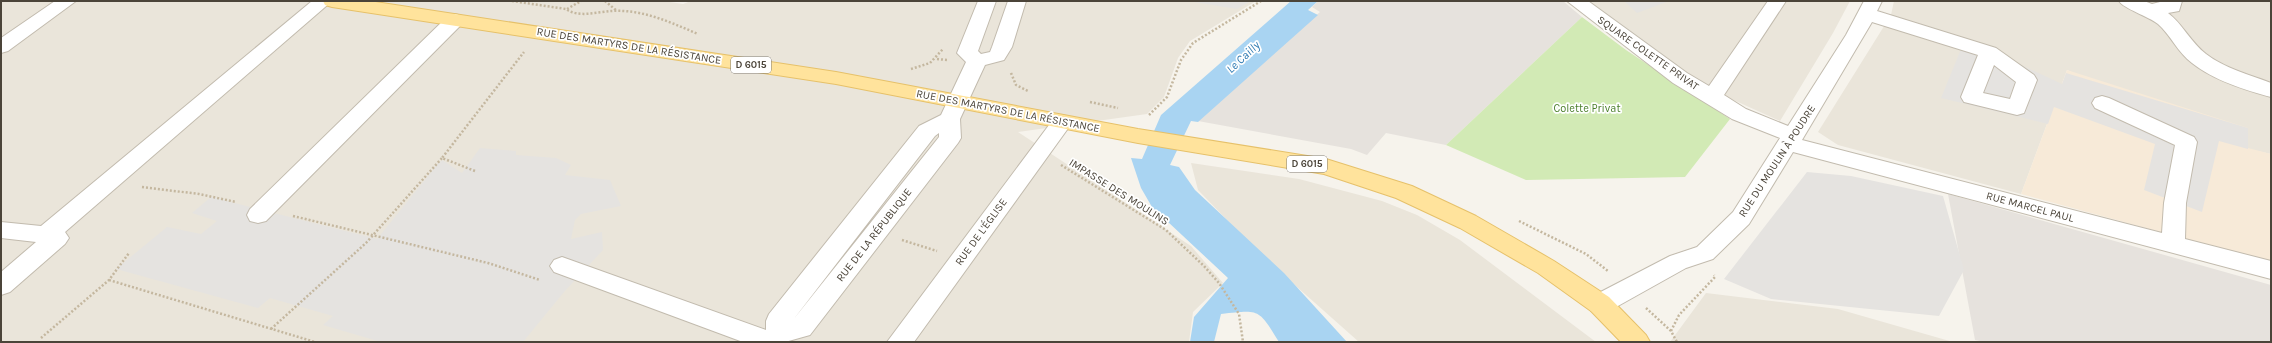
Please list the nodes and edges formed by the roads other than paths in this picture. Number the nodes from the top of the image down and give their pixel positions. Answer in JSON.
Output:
{"nodes":[{"id":1,"x":67,"y":1,"type":"edge"},
{"id":2,"x":323,"y":1,"type":"edge"},
{"id":3,"x":332,"y":1,"type":"edge"},
{"id":4,"x":987,"y":1,"type":"edge"},
{"id":5,"x":1018,"y":1,"type":"edge"},
{"id":6,"x":1777,"y":1,"type":"edge"},
{"id":7,"x":2128,"y":1,"type":"edge"},
{"id":8,"x":2173,"y":1,"type":"edge"},
{"id":9,"x":1587,"y":3,"type":"edge"},
{"id":10,"x":1869,"y":7,"type":"edge"},
{"id":11,"x":2150,"y":10,"type":"junction"},
{"id":12,"x":455,"y":20,"type":"junction"},
{"id":13,"x":1,"y":47,"type":"edge"},
{"id":14,"x":1989,"y":52,"type":"dead end"},
{"id":15,"x":977,"y":61,"type":"junction"},
{"id":16,"x":2271,"y":90,"type":"edge"},
{"id":17,"x":1712,"y":97,"type":"junction"},
{"id":18,"x":2102,"y":103,"type":"dead end"},
{"id":19,"x":953,"y":110,"type":"junction"},
{"id":20,"x":1062,"y":122,"type":"junction"},
{"id":21,"x":1791,"y":140,"type":"junction"},
{"id":22,"x":262,"y":212,"type":"road end"},
{"id":23,"x":1,"y":230,"type":"edge"},
{"id":24,"x":57,"y":238,"type":"dead end"},
{"id":25,"x":2174,"y":245,"type":"junction"},
{"id":26,"x":2271,"y":270,"type":"edge"},
{"id":27,"x":554,"y":274,"type":"road end"},
{"id":28,"x":1,"y":286,"type":"edge"},
{"id":29,"x":1600,"y":304,"type":"junction"},
{"id":30,"x":773,"y":339,"type":"edge"},
{"id":31,"x":900,"y":342,"type":"edge"},
{"id":32,"x":1637,"y":342,"type":"edge"}],
"edges":[{"from":1,"to":13,"type":"street"},
{"from":2,"to":23,"type":"street"},
{"from":3,"to":12,"type":"main road","name":"RUE DES MARTYRS DE LA RÉSISTANCE","number":"D 6015"},
{"from":4,"to":15,"type":"street"},
{"from":5,"to":15,"type":"street"},
{"from":6,"to":17,"type":"street"},
{"from":7,"to":11,"type":"street"},
{"from":8,"to":11,"type":"street"},
{"from":9,"to":17,"type":"street","name":"SQUARE COLETTE PRIVAT"},
{"from":10,"to":14,"type":"street"},
{"from":10,"to":21,"type":"street","name":"RUE DU MOULIN À POUDRE"},
{"from":11,"to":16,"type":"street"},
{"from":12,"to":19,"type":"main road","name":"RUE DES MARTYRS DE LA RÉSISTANCE","number":"D 6015"},
{"from":12,"to":22,"type":"street"},
{"from":15,"to":19,"type":"street"},
{"from":17,"to":21,"type":"street","name":"SQUARE COLETTE PRIVAT"},
{"from":18,"to":25,"type":"street"},
{"from":19,"to":20,"type":"main road","name":"RUE DES MARTYRS DE LA RÉSISTANCE","number":"D 6015"},
{"from":19,"to":30,"type":"street","name":"RUE DE LA RÉPUBLIQUE"},
{"from":19,"to":30,"type":"street","name":"RUE DE LA RÉPUBLIQUE"},
{"from":20,"to":29,"type":"main road","name":"RUE DES MARTYRS DE LA RÉSISTANCE","number":"D 6015"},
{"from":20,"to":31,"type":"street","name":"RUE DE L'ÉGLISE"},
{"from":21,"to":25,"type":"street","name":"RUE MARCEL PAUL"},
{"from":21,"to":29,"type":"street","name":"RUE DU MOULIN À POUDRE"},
{"from":24,"to":28,"type":"street"},
{"from":25,"to":26,"type":"street","name":"RUE MARCEL PAUL"},
{"from":27,"to":30,"type":"street"},
{"from":29,"to":32,"type":"main road","name":"RUE DES MARTYRS DE LA RÉSISTANCE","number":"D 6015"}]}
